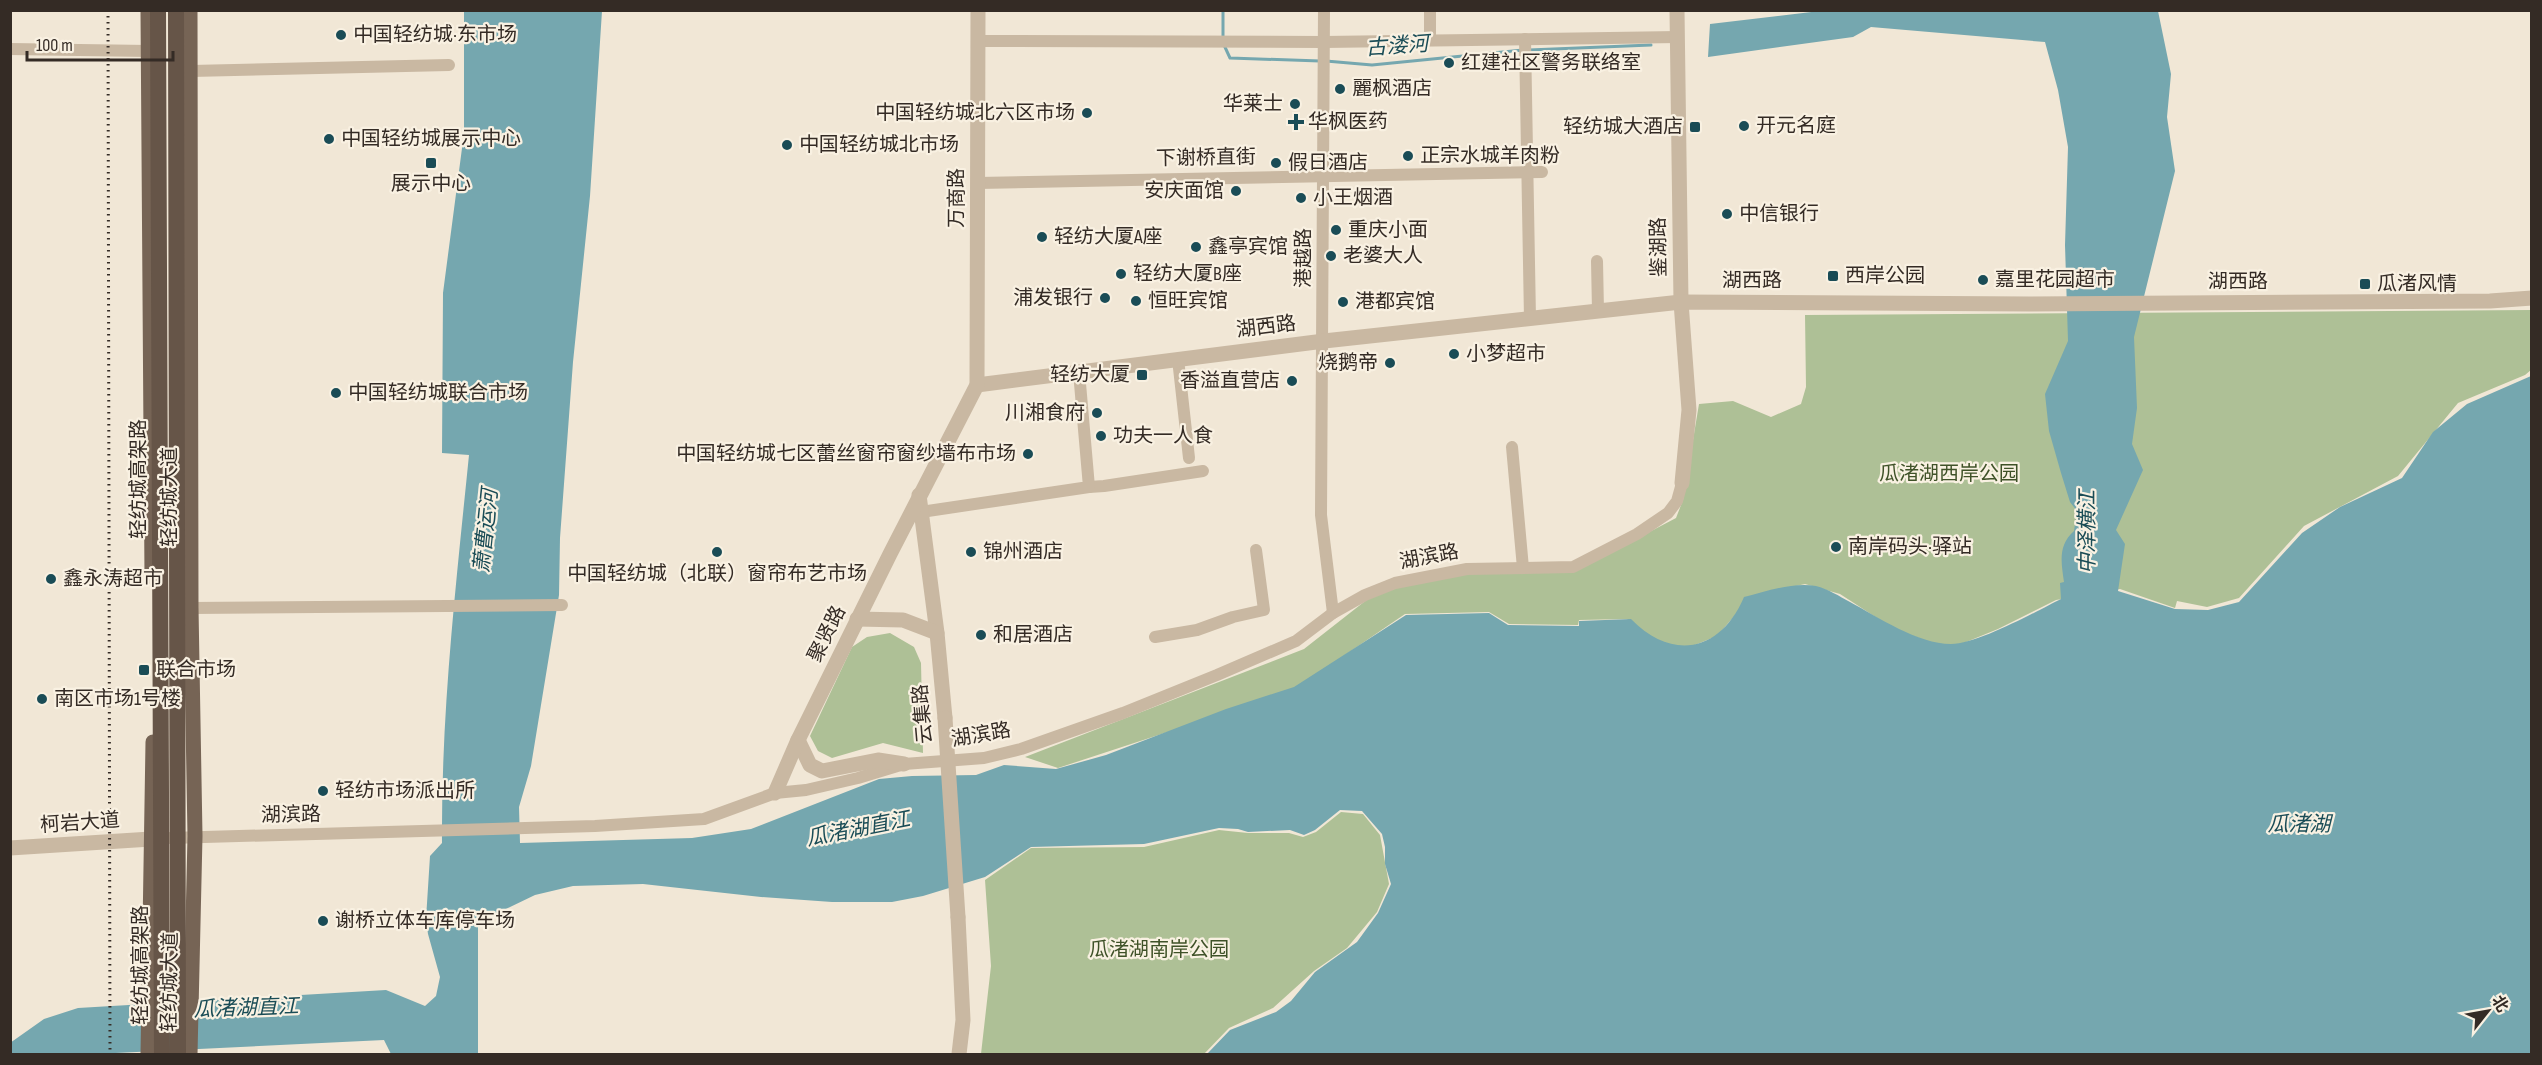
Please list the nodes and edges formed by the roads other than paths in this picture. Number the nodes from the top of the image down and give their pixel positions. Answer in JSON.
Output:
{"nodes":[{"id":1,"x":148,"y":10,"type":"edge"},
{"id":2,"x":158,"y":10,"type":"edge"},
{"id":3,"x":176,"y":10,"type":"edge"},
{"id":4,"x":190,"y":10,"type":"edge"},
{"id":5,"x":978,"y":10,"type":"edge"},
{"id":6,"x":1324,"y":10,"type":"edge"},
{"id":7,"x":1430,"y":10,"type":"edge"},
{"id":8,"x":1677,"y":10,"type":"edge"},
{"id":9,"x":1678,"y":37,"type":"junction"},
{"id":10,"x":1430,"y":40,"type":"junction"},
{"id":11,"x":978,"y":41,"type":"junction"},
{"id":12,"x":1324,"y":42,"type":"junction"},
{"id":13,"x":1525,"y":46,"type":"junction"},
{"id":14,"x":10,"y":49,"type":"edge"},
{"id":15,"x":148,"y":51,"type":"junction"},
{"id":16,"x":449,"y":65,"type":"dead end"},
{"id":17,"x":190,"y":71,"type":"junction"},
{"id":18,"x":1527,"y":172,"type":"junction"},
{"id":19,"x":1542,"y":172,"type":"dead end"},
{"id":20,"x":1324,"y":175,"type":"junction"},
{"id":21,"x":978,"y":183,"type":"junction"},
{"id":22,"x":1597,"y":261,"type":"dead end"},
{"id":23,"x":2532,"y":298,"type":"edge"},
{"id":24,"x":1681,"y":302,"type":"junction"},
{"id":25,"x":1598,"y":311,"type":"junction"},
{"id":26,"x":1530,"y":319,"type":"junction"},
{"id":27,"x":1324,"y":341,"type":"junction"},
{"id":28,"x":1178,"y":359,"type":"junction"},
{"id":29,"x":1079,"y":372,"type":"junction"},
{"id":30,"x":977,"y":385,"type":"junction"},
{"id":31,"x":1512,"y":447,"type":"dead end"},
{"id":32,"x":1189,"y":458,"type":"dead end"},
{"id":33,"x":1203,"y":471,"type":"dead end"},
{"id":34,"x":1682,"y":483,"type":"joint"},
{"id":35,"x":1089,"y":487,"type":"junction"},
{"id":36,"x":919,"y":495,"type":"junction"},
{"id":37,"x":921,"y":512,"type":"junction"},
{"id":38,"x":1256,"y":550,"type":"dead end"},
{"id":39,"x":1523,"y":568,"type":"junction"},
{"id":40,"x":562,"y":605,"type":"dead end"},
{"id":41,"x":191,"y":608,"type":"junction"},
{"id":42,"x":1333,"y":613,"type":"junction"},
{"id":43,"x":857,"y":619,"type":"junction"},
{"id":44,"x":937,"y":633,"type":"junction"},
{"id":45,"x":1155,"y":637,"type":"dead end"},
{"id":46,"x":798,"y":740,"type":"junction"},
{"id":47,"x":904,"y":764,"type":"junction"},
{"id":48,"x":776,"y":794,"type":"junction"},
{"id":49,"x":195,"y":836,"type":"junction"},
{"id":50,"x":151,"y":839,"type":"junction"},
{"id":51,"x":10,"y":848,"type":"edge"},
{"id":52,"x":148,"y":1054,"type":"edge"},
{"id":53,"x":162,"y":1054,"type":"edge"},
{"id":54,"x":178,"y":1054,"type":"edge"},
{"id":55,"x":190,"y":1054,"type":"edge"},
{"id":56,"x":959,"y":1054,"type":"edge"}],
"edges":[{"from":1,"to":15,"type":"main road","name":"轻纺城大道"},
{"from":2,"to":53,"type":"highway","name":"轻纺城高架路","bridge":true},
{"from":3,"to":54,"type":"highway","name":"轻纺城高架路","bridge":true},
{"from":4,"to":17,"type":"main road","name":"轻纺城大道"},
{"from":5,"to":11,"type":"street","name":"万商路"},
{"from":6,"to":12,"type":"street","name":"港越路"},
{"from":7,"to":10,"type":"street"},
{"from":8,"to":9,"type":"street","name":"鉴湖路"},
{"from":9,"to":13,"type":"street"},
{"from":9,"to":24,"type":"street","name":"鉴湖路"},
{"from":10,"to":12,"type":"street"},
{"from":10,"to":13,"type":"street"},
{"from":11,"to":12,"type":"street"},
{"from":11,"to":21,"type":"street","name":"万商路"},
{"from":12,"to":20,"type":"street","name":"港越路"},
{"from":13,"to":18,"type":"street"},
{"from":14,"to":15,"type":"street"},
{"from":15,"to":50,"type":"main road","name":"轻纺城大道"},
{"from":16,"to":17,"type":"street"},
{"from":17,"to":41,"type":"main road","name":"轻纺城大道"},
{"from":18,"to":19,"type":"street","name":"下谢桥直街"},
{"from":18,"to":20,"type":"street","name":"下谢桥直街"},
{"from":18,"to":26,"type":"street"},
{"from":20,"to":21,"type":"street","name":"下谢桥直街"},
{"from":20,"to":27,"type":"street","name":"港越路"},
{"from":21,"to":30,"type":"street","name":"万商路"},
{"from":22,"to":25,"type":"street"},
{"from":23,"to":24,"type":"street","name":"湖西路"},
{"from":24,"to":25,"type":"street","name":"湖西路"},
{"from":24,"to":34,"type":"street","name":"鉴湖路"},
{"from":25,"to":26,"type":"street","name":"湖西路"},
{"from":26,"to":27,"type":"street","name":"湖西路"},
{"from":27,"to":28,"type":"street","name":"湖西路"},
{"from":27,"to":42,"type":"street","name":"港越路"},
{"from":28,"to":29,"type":"street","name":"湖西路"},
{"from":28,"to":32,"type":"street"},
{"from":29,"to":30,"type":"street","name":"湖西路"},
{"from":29,"to":35,"type":"street"},
{"from":30,"to":36,"type":"street"},
{"from":31,"to":39,"type":"street"},
{"from":33,"to":35,"type":"street"},
{"from":34,"to":39,"type":"street","name":"湖滨路"},
{"from":35,"to":37,"type":"street"},
{"from":36,"to":37,"type":"street","name":"云集路"},
{"from":36,"to":43,"type":"street","name":"聚贤路"},
{"from":37,"to":44,"type":"street","name":"云集路"},
{"from":38,"to":45,"type":"street"},
{"from":39,"to":42,"type":"street","name":"湖滨路"},
{"from":40,"to":41,"type":"street"},
{"from":41,"to":49,"type":"main road","name":"轻纺城大道"},
{"from":42,"to":47,"type":"street","name":"湖滨路"},
{"from":43,"to":44,"type":"street"},
{"from":43,"to":46,"type":"street","name":"聚贤路"},
{"from":44,"to":56,"type":"street","name":"云集路","bridge":true},
{"from":46,"to":47,"type":"street"},
{"from":46,"to":48,"type":"street","name":"聚贤路"},
{"from":47,"to":48,"type":"street","name":"湖滨路"},
{"from":48,"to":49,"type":"street","name":"湖滨路"},
{"from":49,"to":50,"type":"street","name":"湖滨路"},
{"from":49,"to":55,"type":"main road","name":"轻纺城大道"},
{"from":50,"to":51,"type":"street","name":"柯岩大道"},
{"from":50,"to":52,"type":"main road","name":"轻纺城大道"}]}
